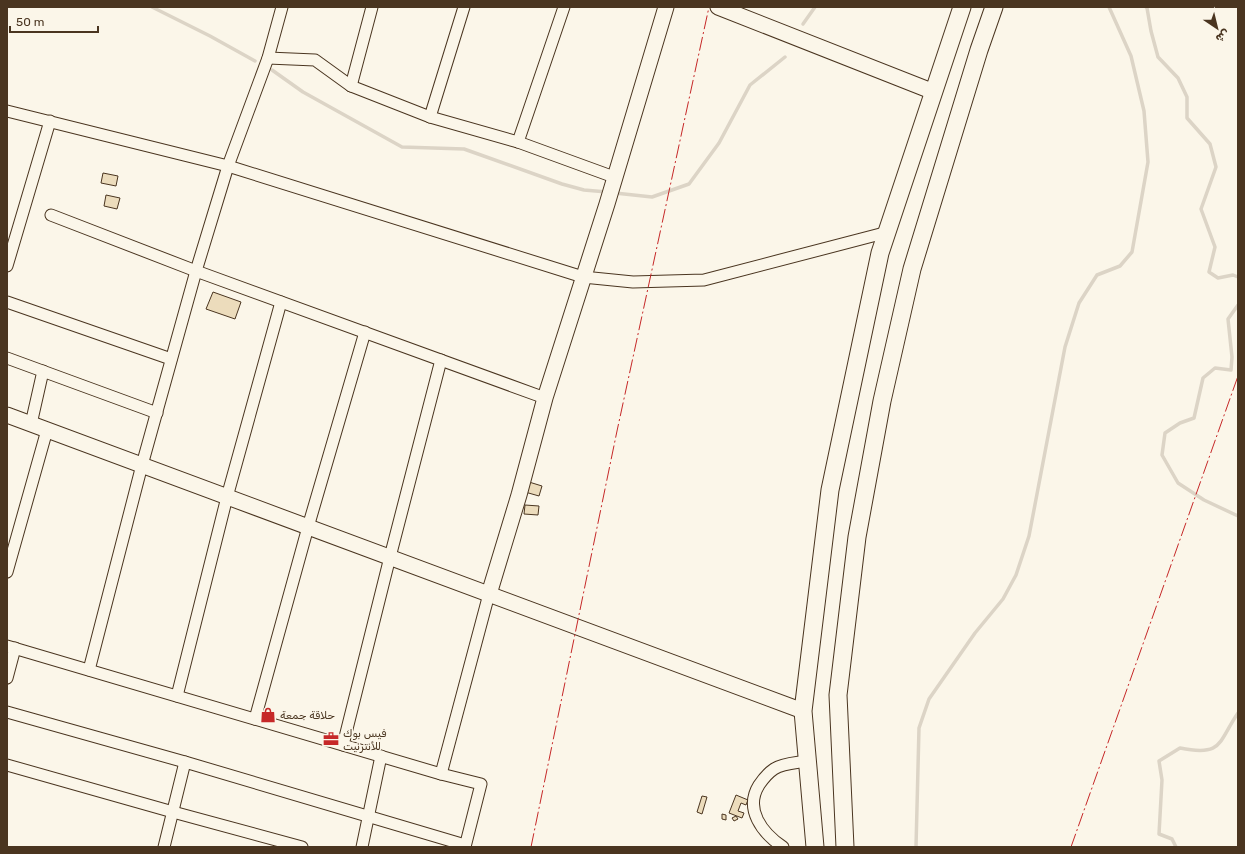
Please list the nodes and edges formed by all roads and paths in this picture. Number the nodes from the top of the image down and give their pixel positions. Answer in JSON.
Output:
{"nodes":[{"id":1,"x":282,"y":7,"type":"edge"},
{"id":2,"x":372,"y":7,"type":"edge"},
{"id":3,"x":464,"y":7,"type":"edge"},
{"id":4,"x":564,"y":7,"type":"edge"},
{"id":5,"x":666,"y":7,"type":"edge"},
{"id":6,"x":718,"y":7,"type":"edge"},
{"id":7,"x":962,"y":7,"type":"edge"},
{"id":8,"x":994,"y":7,"type":"edge"},
{"id":9,"x":268,"y":58,"type":"junction"},
{"id":10,"x":351,"y":86,"type":"junction"},
{"id":11,"x":934,"y":92,"type":"junction"},
{"id":12,"x":7,"y":111,"type":"edge"},
{"id":13,"x":430,"y":117,"type":"junction"},
{"id":14,"x":50,"y":121,"type":"junction"},
{"id":15,"x":518,"y":142,"type":"junction"},
{"id":16,"x":228,"y":166,"type":"junction"},
{"id":17,"x":613,"y":181,"type":"junction"},
{"id":18,"x":51,"y":215,"type":"dead end"},
{"id":19,"x":888,"y":232,"type":"junction"},
{"id":20,"x":7,"y":266,"type":"edge"},
{"id":21,"x":196,"y":271,"type":"junction"},
{"id":22,"x":583,"y":277,"type":"junction"},
{"id":23,"x":7,"y":302,"type":"edge"},
{"id":24,"x":281,"y":302,"type":"junction"},
{"id":25,"x":365,"y":332,"type":"junction"},
{"id":26,"x":7,"y":358,"type":"edge"},
{"id":27,"x":172,"y":359,"type":"junction"},
{"id":28,"x":441,"y":360,"type":"junction"},
{"id":29,"x":43,"y":371,"type":"junction"},
{"id":30,"x":546,"y":398,"type":"junction"},
{"id":31,"x":157,"y":413,"type":"junction"},
{"id":32,"x":7,"y":415,"type":"edge"},
{"id":33,"x":31,"y":424,"type":"junction"},
{"id":34,"x":47,"y":430,"type":"junction"},
{"id":35,"x":142,"y":465,"type":"junction"},
{"id":36,"x":227,"y":497,"type":"junction"},
{"id":37,"x":308,"y":527,"type":"junction"},
{"id":38,"x":390,"y":557,"type":"junction"},
{"id":39,"x":7,"y":572,"type":"edge"},
{"id":40,"x":489,"y":594,"type":"junction"},
{"id":41,"x":11,"y":647,"type":"edge"},
{"id":42,"x":90,"y":670,"type":"junction"},
{"id":43,"x":7,"y":678,"type":"edge"},
{"id":44,"x":177,"y":696,"type":"junction"},
{"id":45,"x":803,"y":711,"type":"junction"},
{"id":46,"x":7,"y":712,"type":"edge"},
{"id":47,"x":255,"y":719,"type":"junction"},
{"id":48,"x":344,"y":745,"type":"junction"},
{"id":49,"x":381,"y":756,"type":"junction"},
{"id":50,"x":185,"y":762,"type":"junction"},
{"id":51,"x":807,"y":762,"type":"junction"},
{"id":52,"x":7,"y":765,"type":"edge"},
{"id":53,"x":441,"y":774,"type":"junction"},
{"id":54,"x":173,"y":812,"type":"junction"},
{"id":55,"x":368,"y":816,"type":"junction"},
{"id":56,"x":465,"y":846,"type":"edge"},
{"id":57,"x":164,"y":847,"type":"edge"},
{"id":58,"x":302,"y":847,"type":"edge"},
{"id":59,"x":362,"y":847,"type":"edge"},
{"id":60,"x":783,"y":847,"type":"edge"},
{"id":61,"x":816,"y":847,"type":"edge"},
{"id":62,"x":845,"y":847,"type":"edge"}],
"edges":[{"from":1,"to":9,"type":"street"},
{"from":2,"to":10,"type":"street"},
{"from":3,"to":13,"type":"street"},
{"from":4,"to":15,"type":"street"},
{"from":5,"to":17,"type":"street"},
{"from":6,"to":11,"type":"street"},
{"from":7,"to":11,"type":"main road"},
{"from":8,"to":62,"type":"main road"},
{"from":9,"to":10,"type":"street"},
{"from":9,"to":16,"type":"street"},
{"from":10,"to":13,"type":"street"},
{"from":11,"to":19,"type":"main road"},
{"from":12,"to":14,"type":"street"},
{"from":13,"to":15,"type":"street"},
{"from":14,"to":16,"type":"street"},
{"from":14,"to":20,"type":"street"},
{"from":15,"to":17,"type":"street"},
{"from":16,"to":21,"type":"street"},
{"from":16,"to":22,"type":"street"},
{"from":17,"to":22,"type":"street"},
{"from":18,"to":21,"type":"street"},
{"from":19,"to":22,"type":"street"},
{"from":19,"to":45,"type":"main road"},
{"from":21,"to":24,"type":"street"},
{"from":21,"to":27,"type":"street"},
{"from":22,"to":30,"type":"street"},
{"from":23,"to":27,"type":"street"},
{"from":24,"to":25,"type":"street"},
{"from":24,"to":36,"type":"street"},
{"from":25,"to":28,"type":"street"},
{"from":25,"to":37,"type":"street"},
{"from":26,"to":29,"type":"street"},
{"from":27,"to":31,"type":"street"},
{"from":28,"to":30,"type":"street"},
{"from":28,"to":38,"type":"street"},
{"from":29,"to":31,"type":"street"},
{"from":29,"to":33,"type":"street"},
{"from":30,"to":40,"type":"street"},
{"from":31,"to":35,"type":"street"},
{"from":32,"to":33,"type":"street"},
{"from":33,"to":34,"type":"street"},
{"from":34,"to":35,"type":"street"},
{"from":34,"to":39,"type":"street"},
{"from":35,"to":36,"type":"street"},
{"from":35,"to":42,"type":"street"},
{"from":36,"to":37,"type":"street"},
{"from":36,"to":44,"type":"street"},
{"from":37,"to":38,"type":"street"},
{"from":37,"to":47,"type":"street"},
{"from":38,"to":40,"type":"street"},
{"from":38,"to":48,"type":"street"},
{"from":40,"to":45,"type":"street"},
{"from":40,"to":53,"type":"street"},
{"from":41,"to":42,"type":"street"},
{"from":41,"to":43,"type":"street"},
{"from":42,"to":44,"type":"street"},
{"from":44,"to":47,"type":"street"},
{"from":45,"to":51,"type":"main road"},
{"from":46,"to":50,"type":"street"},
{"from":47,"to":48,"type":"street"},
{"from":48,"to":49,"type":"street"},
{"from":49,"to":53,"type":"street"},
{"from":49,"to":55,"type":"street"},
{"from":50,"to":54,"type":"street"},
{"from":50,"to":55,"type":"street"},
{"from":51,"to":60,"type":"street"},
{"from":51,"to":61,"type":"main road"},
{"from":52,"to":54,"type":"street"},
{"from":53,"to":56,"type":"street"},
{"from":54,"to":57,"type":"street"},
{"from":54,"to":58,"type":"street"},
{"from":55,"to":56,"type":"street"},
{"from":55,"to":59,"type":"street"}]}
